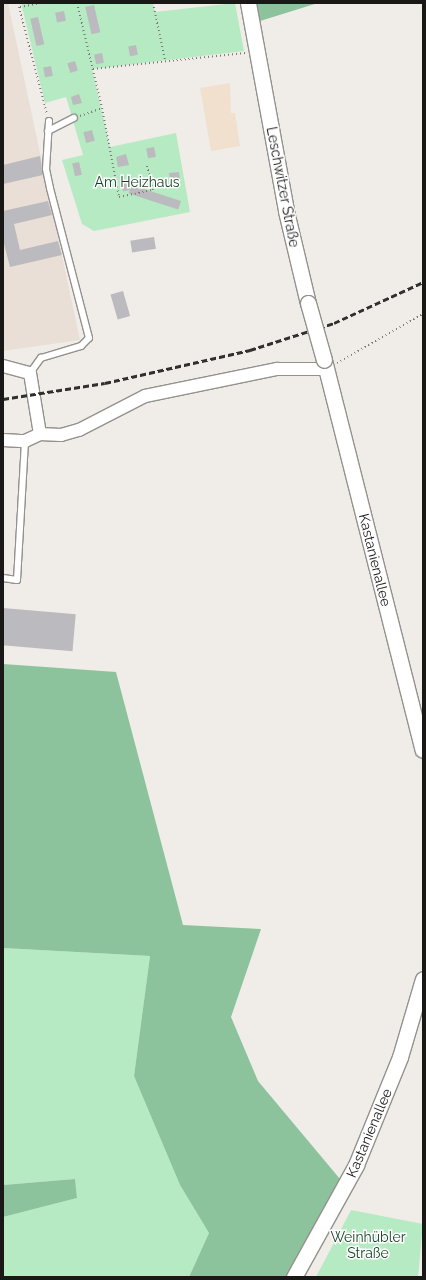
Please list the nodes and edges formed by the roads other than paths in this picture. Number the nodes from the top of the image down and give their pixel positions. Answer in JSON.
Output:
{"nodes":[{"id":1,"x":248,"y":3,"type":"edge"},
{"id":2,"x":74,"y":118,"type":"road end"},
{"id":3,"x":49,"y":121,"type":"road end"},
{"id":4,"x":48,"y":131,"type":"junction"},
{"id":5,"x":326,"y":365,"type":"junction"},
{"id":6,"x":3,"y":366,"type":"edge"},
{"id":7,"x":30,"y":373,"type":"junction"},
{"id":8,"x":40,"y":434,"type":"junction"},
{"id":9,"x":3,"y":440,"type":"edge"},
{"id":10,"x":25,"y":441,"type":"junction"},
{"id":11,"x":3,"y":578,"type":"edge"},
{"id":12,"x":423,"y":750,"type":"edge"},
{"id":13,"x":423,"y":980,"type":"edge"},
{"id":14,"x":294,"y":1277,"type":"edge"}],
"edges":[{"from":1,"to":5,"type":"street","name":"Leschwitzer Straße","bridge":true},
{"from":2,"to":4,"type":"lane"},
{"from":3,"to":4,"type":"lane"},
{"from":4,"to":7,"type":"lane"},
{"from":5,"to":8,"type":"street"},
{"from":5,"to":12,"type":"street","name":"Kastanienallee"},
{"from":6,"to":7,"type":"street"},
{"from":7,"to":8,"type":"street"},
{"from":8,"to":10,"type":"street"},
{"from":9,"to":10,"type":"street"},
{"from":10,"to":11,"type":"lane"},
{"from":13,"to":14,"type":"street","name":"Kastanienallee"}]}
